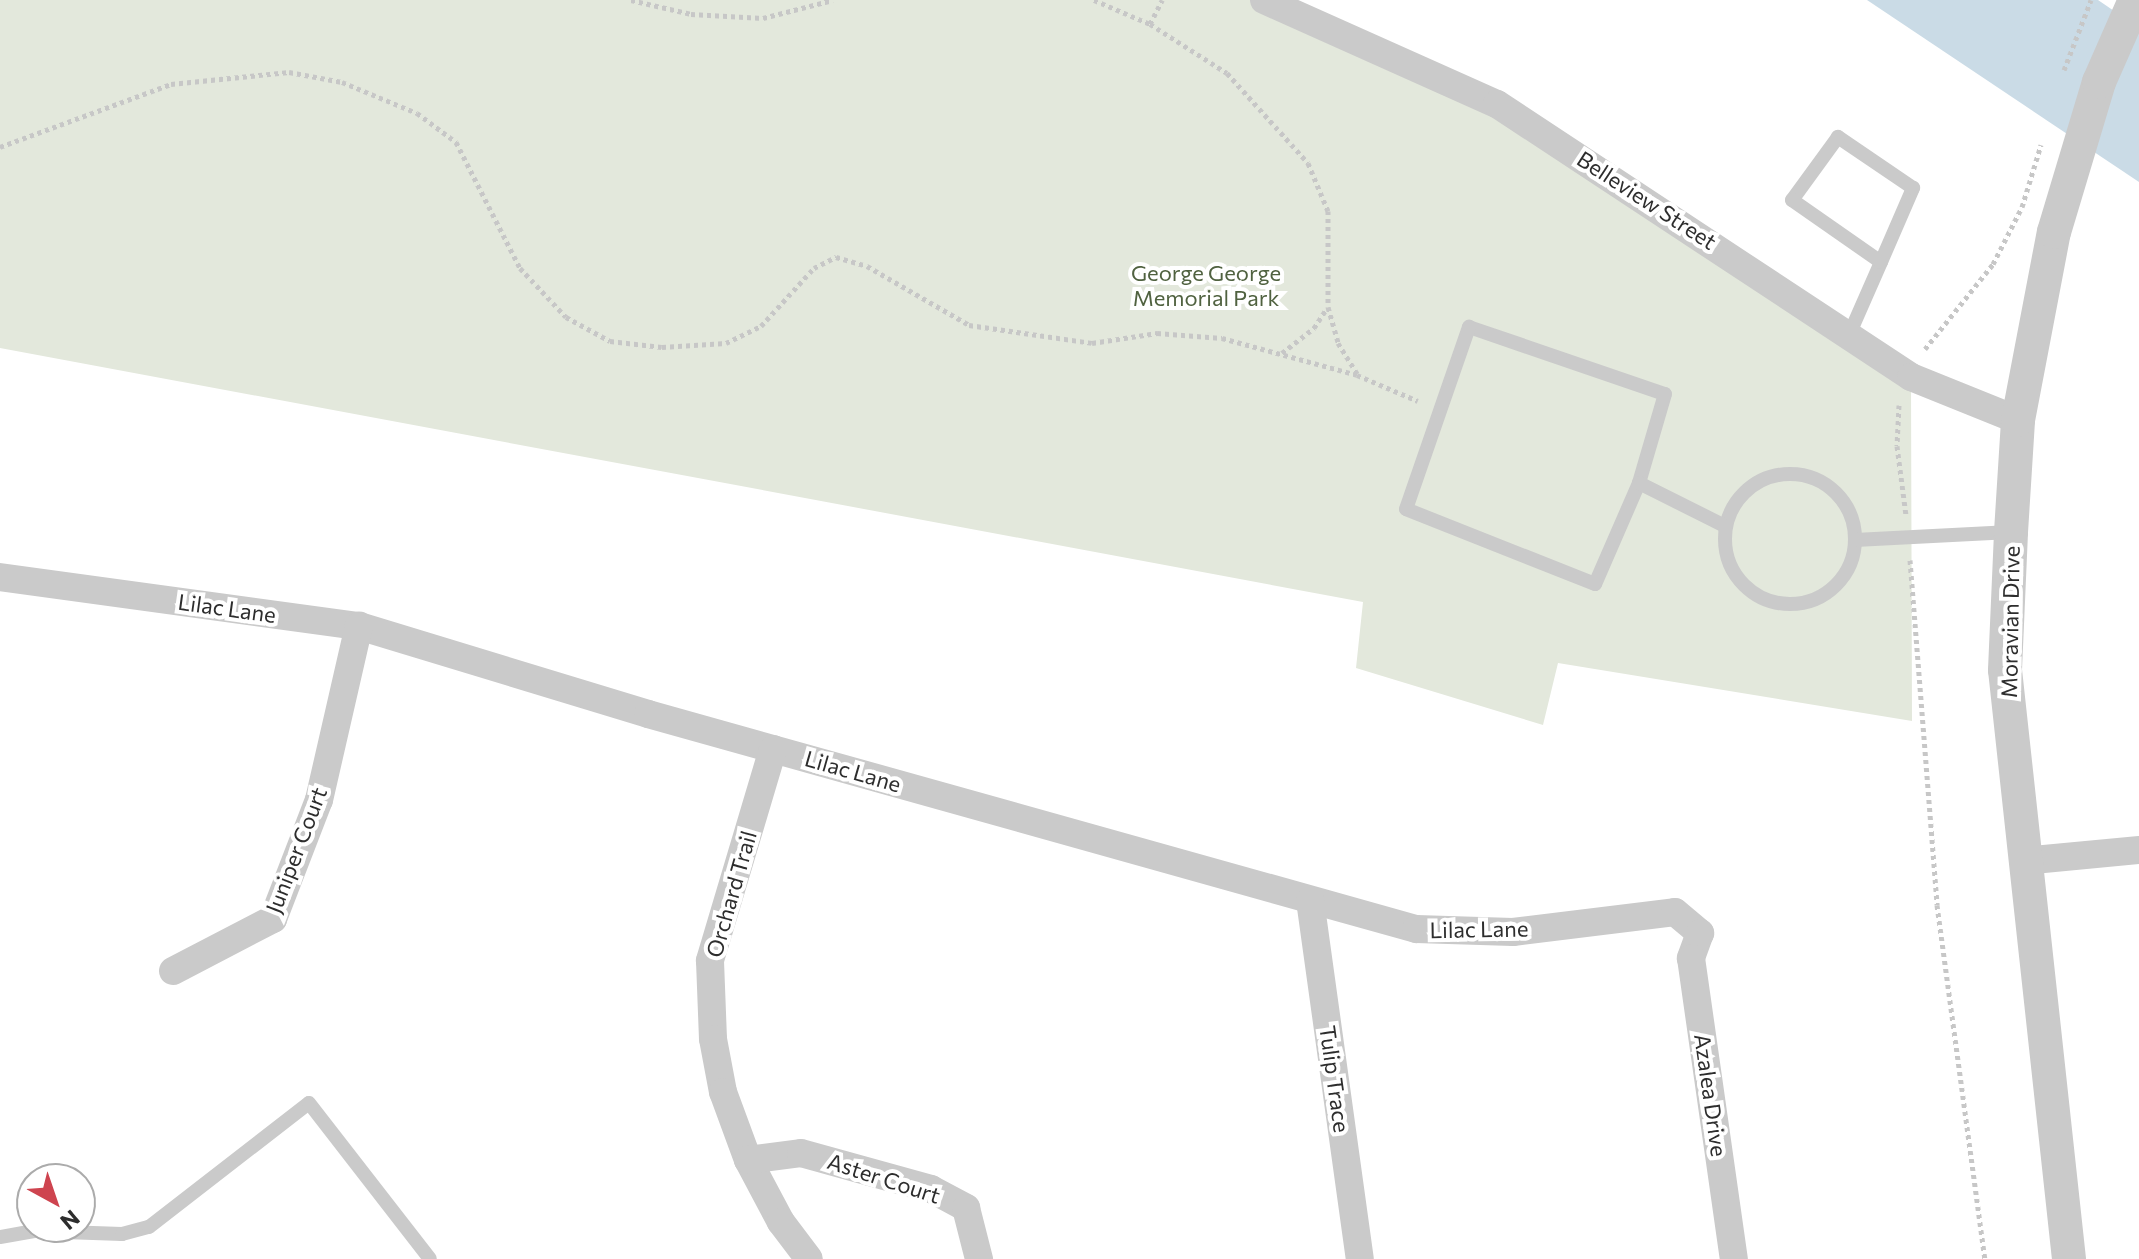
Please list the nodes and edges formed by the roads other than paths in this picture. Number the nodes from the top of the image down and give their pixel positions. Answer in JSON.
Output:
{"nodes":[{"id":1,"x":1264,"y":0,"type":"edge"},
{"id":2,"x":2135,"y":0,"type":"edge"},
{"id":3,"x":1881,"y":262,"type":"junction"},
{"id":4,"x":1849,"y":335,"type":"junction"},
{"id":5,"x":2018,"y":420,"type":"junction"},
{"id":6,"x":1639,"y":483,"type":"junction"},
{"id":7,"x":1725,"y":526,"type":"junction"},
{"id":8,"x":2011,"y":532,"type":"junction"},
{"id":9,"x":1855,"y":540,"type":"junction"},
{"id":10,"x":0,"y":577,"type":"edge"},
{"id":11,"x":359,"y":626,"type":"junction"},
{"id":12,"x":773,"y":749,"type":"junction"},
{"id":13,"x":2139,"y":850,"type":"edge"},
{"id":14,"x":2023,"y":861,"type":"junction"},
{"id":15,"x":1310,"y":900,"type":"junction"},
{"id":16,"x":1700,"y":933,"type":"joint"},
{"id":17,"x":173,"y":971,"type":"dead end"},
{"id":18,"x":748,"y":1160,"type":"junction"},
{"id":19,"x":0,"y":1237,"type":"edge"},
{"id":20,"x":430,"y":1259,"type":"edge"},
{"id":21,"x":809,"y":1259,"type":"edge"},
{"id":22,"x":979,"y":1259,"type":"edge"},
{"id":23,"x":1360,"y":1259,"type":"edge"},
{"id":24,"x":1734,"y":1259,"type":"edge"},
{"id":25,"x":2069,"y":1259,"type":"edge"}],
"edges":[{"from":1,"to":4,"type":"street","name":"Belleview Street"},
{"from":2,"to":5,"type":"street","name":"Moravian Drive"},
{"from":3,"to":3,"type":"lane"},
{"from":3,"to":4,"type":"lane"},
{"from":4,"to":5,"type":"street","name":"Belleview Street"},
{"from":5,"to":8,"type":"street","name":"Moravian Drive"},
{"from":6,"to":6,"type":"lane"},
{"from":6,"to":7,"type":"lane"},
{"from":7,"to":9,"type":"lane"},
{"from":7,"to":9,"type":"lane"},
{"from":8,"to":9,"type":"lane"},
{"from":8,"to":14,"type":"street","name":"Moravian Drive"},
{"from":10,"to":11,"type":"street","name":"Lilac Lane"},
{"from":11,"to":12,"type":"street","name":"Lilac Lane"},
{"from":11,"to":17,"type":"street","name":"Juniper Court"},
{"from":12,"to":15,"type":"street","name":"Lilac Lane"},
{"from":12,"to":18,"type":"street","name":"Orchard Trail"},
{"from":13,"to":14,"type":"street"},
{"from":14,"to":25,"type":"street","name":"Moravian Drive"},
{"from":15,"to":16,"type":"street","name":"Lilac Lane"},
{"from":15,"to":23,"type":"street","name":"Tulip Trace"},
{"from":16,"to":24,"type":"street","name":"Azalea Drive"},
{"from":18,"to":21,"type":"street","name":"Orchard Trail"},
{"from":18,"to":22,"type":"street","name":"Aster Court"},
{"from":19,"to":20,"type":"lane"}]}
